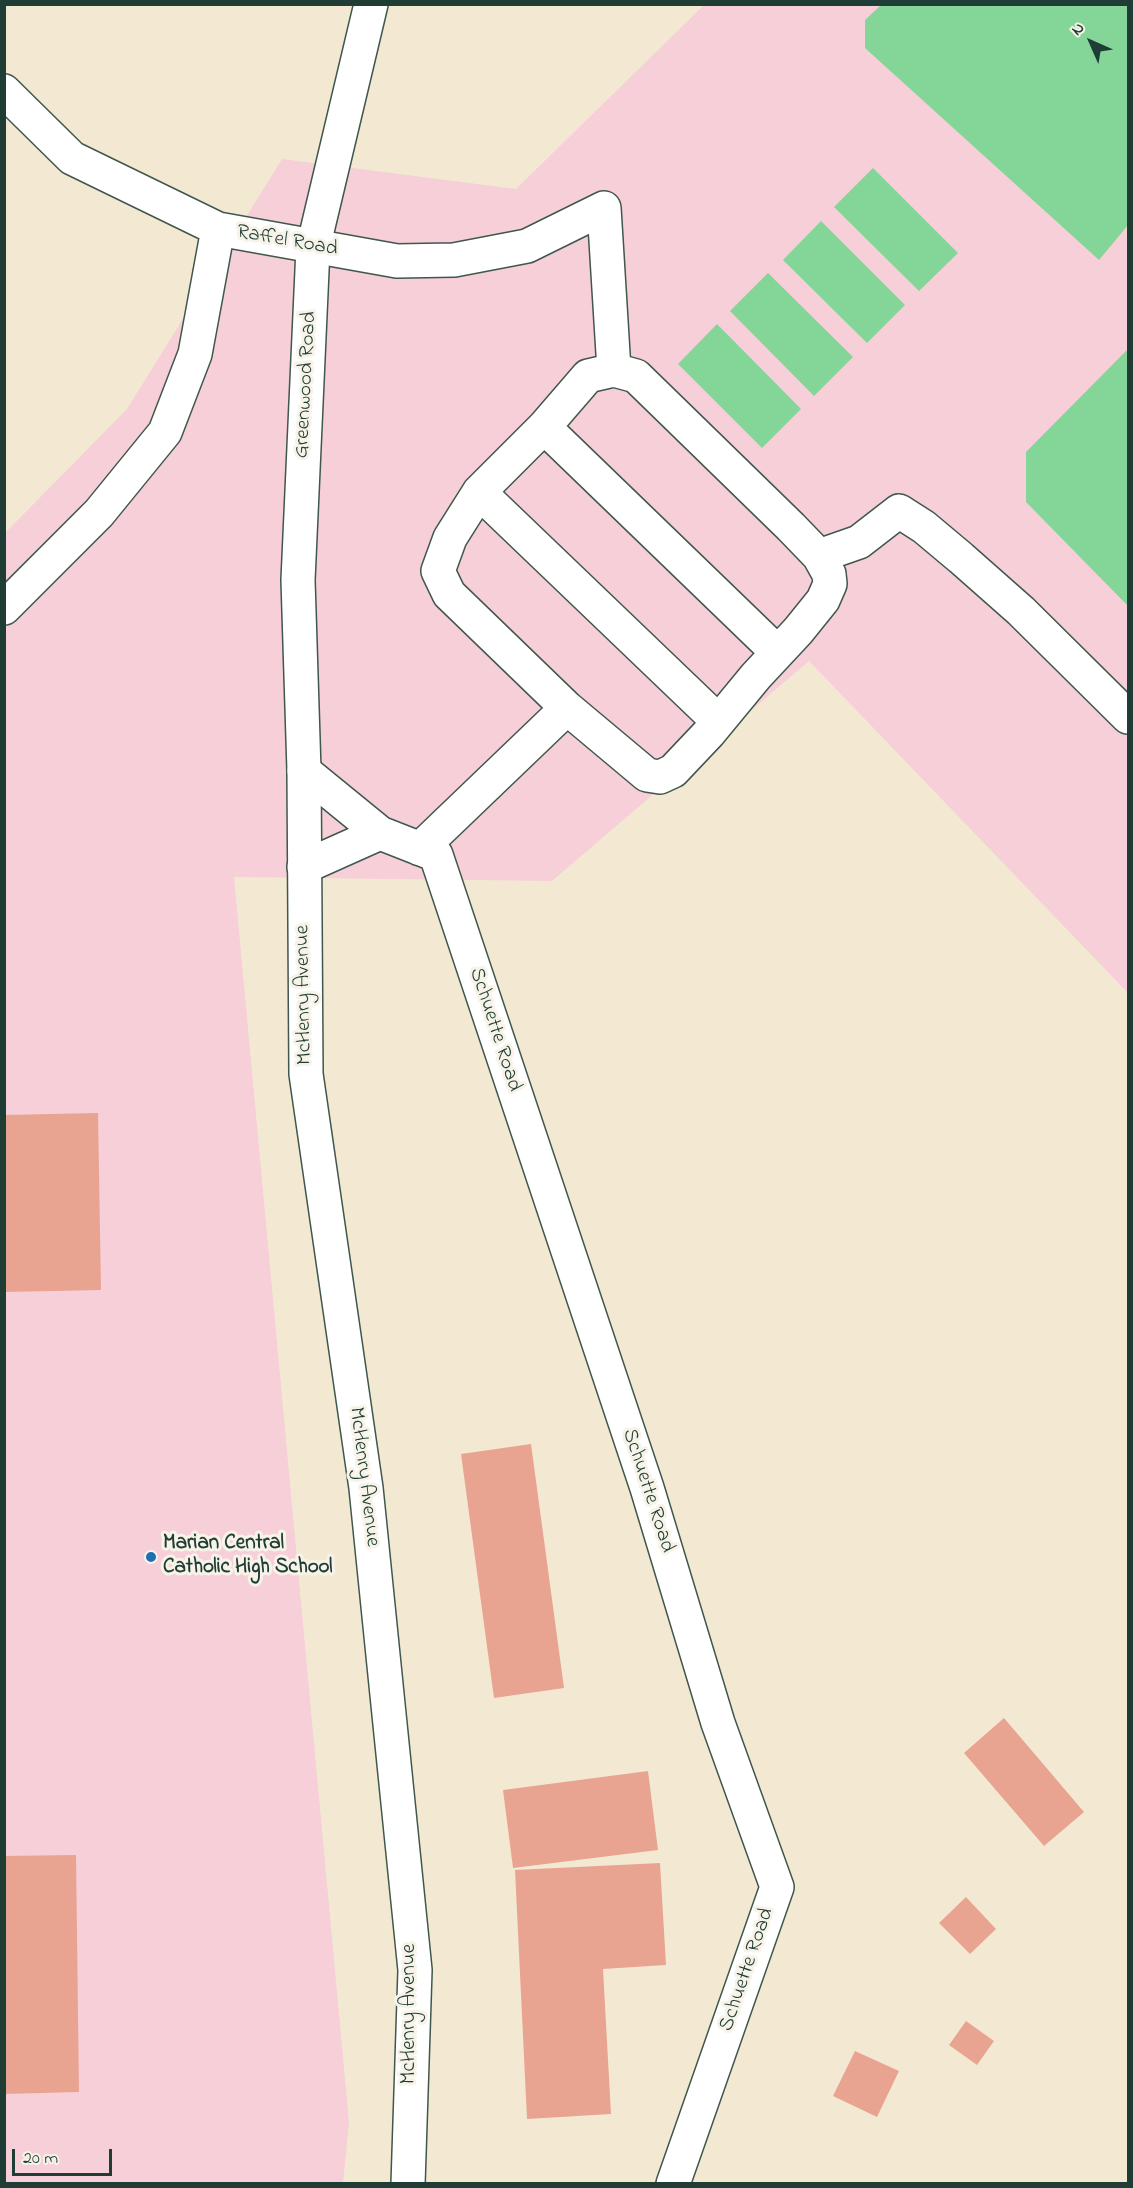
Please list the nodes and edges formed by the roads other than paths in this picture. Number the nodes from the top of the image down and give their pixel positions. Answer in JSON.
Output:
{"nodes":[{"id":1,"x":371,"y":4,"type":"edge"},
{"id":2,"x":4,"y":91,"type":"edge"},
{"id":3,"x":218,"y":230,"type":"junction"},
{"id":4,"x":313,"y":248,"type":"junction"},
{"id":5,"x":614,"y":370,"type":"junction"},
{"id":6,"x":544,"y":427,"type":"junction"},
{"id":7,"x":479,"y":492,"type":"junction"},
{"id":8,"x":819,"y":556,"type":"junction"},
{"id":9,"x":4,"y":608,"type":"edge"},
{"id":10,"x":777,"y":652,"type":"junction"},
{"id":11,"x":567,"y":708,"type":"junction"},
{"id":12,"x":1128,"y":717,"type":"edge"},
{"id":13,"x":718,"y":721,"type":"junction"},
{"id":14,"x":304,"y":771,"type":"junction"},
{"id":15,"x":380,"y":832,"type":"junction"},
{"id":16,"x":420,"y":849,"type":"junction"},
{"id":17,"x":304,"y":867,"type":"junction"},
{"id":18,"x":408,"y":2184,"type":"edge"},
{"id":19,"x":673,"y":2184,"type":"edge"}],
"edges":[{"from":1,"to":4,"type":"street","name":"Greenwood Road"},
{"from":2,"to":3,"type":"street","name":"Raffel Road"},
{"from":3,"to":4,"type":"street","name":"Raffel Road"},
{"from":3,"to":9,"type":"street"},
{"from":4,"to":5,"type":"street","name":"Raffel Road"},
{"from":4,"to":14,"type":"street","name":"Greenwood Road"},
{"from":5,"to":6,"type":"street"},
{"from":5,"to":8,"type":"street"},
{"from":6,"to":7,"type":"street"},
{"from":6,"to":10,"type":"street"},
{"from":7,"to":11,"type":"street"},
{"from":7,"to":13,"type":"street"},
{"from":8,"to":10,"type":"street"},
{"from":8,"to":12,"type":"street"},
{"from":10,"to":13,"type":"street"},
{"from":11,"to":13,"type":"street"},
{"from":11,"to":16,"type":"street"},
{"from":14,"to":15,"type":"street","name":"Schuette Road"},
{"from":14,"to":17,"type":"street","name":"McHenry Avenue"},
{"from":15,"to":16,"type":"street","name":"Schuette Road"},
{"from":15,"to":17,"type":"street"},
{"from":16,"to":19,"type":"street","name":"Schuette Road"},
{"from":17,"to":18,"type":"street","name":"McHenry Avenue"}]}
